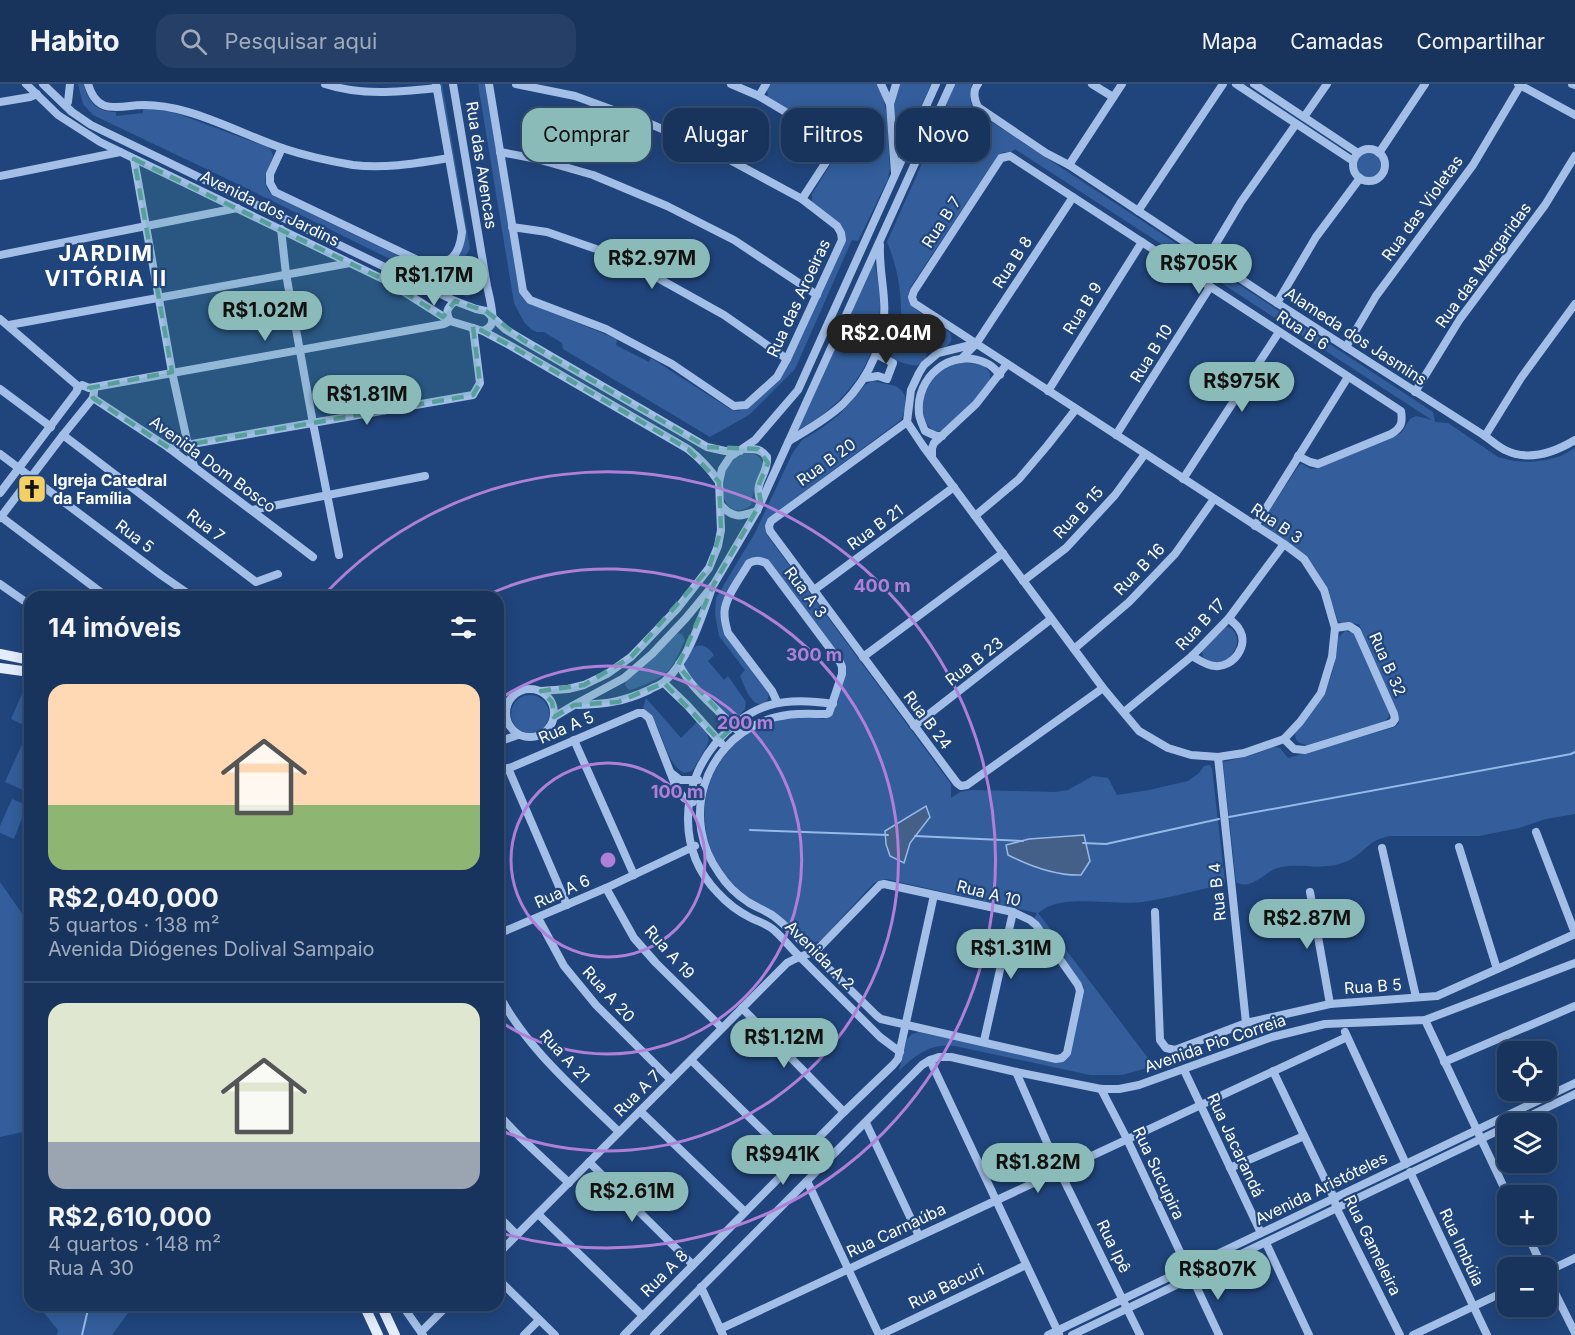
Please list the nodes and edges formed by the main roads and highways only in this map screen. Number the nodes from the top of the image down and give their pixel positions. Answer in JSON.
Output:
{"nodes":[{"id":1,"x":0,"y":654,"type":"edge"},
{"id":2,"x":24,"y":659,"type":"edge"},
{"id":3,"x":0,"y":668,"type":"edge"},
{"id":4,"x":24,"y":671,"type":"edge"},
{"id":5,"x":367,"y":1311,"type":"edge"},
{"id":6,"x":384,"y":1311,"type":"edge"},
{"id":7,"x":378,"y":1335,"type":"edge"},
{"id":8,"x":394,"y":1335,"type":"edge"}],
"edges":[{"from":1,"to":2,"type":"main road"},
{"from":3,"to":4,"type":"main road"},
{"from":5,"to":7,"type":"main road"},
{"from":6,"to":8,"type":"main road"}]}
